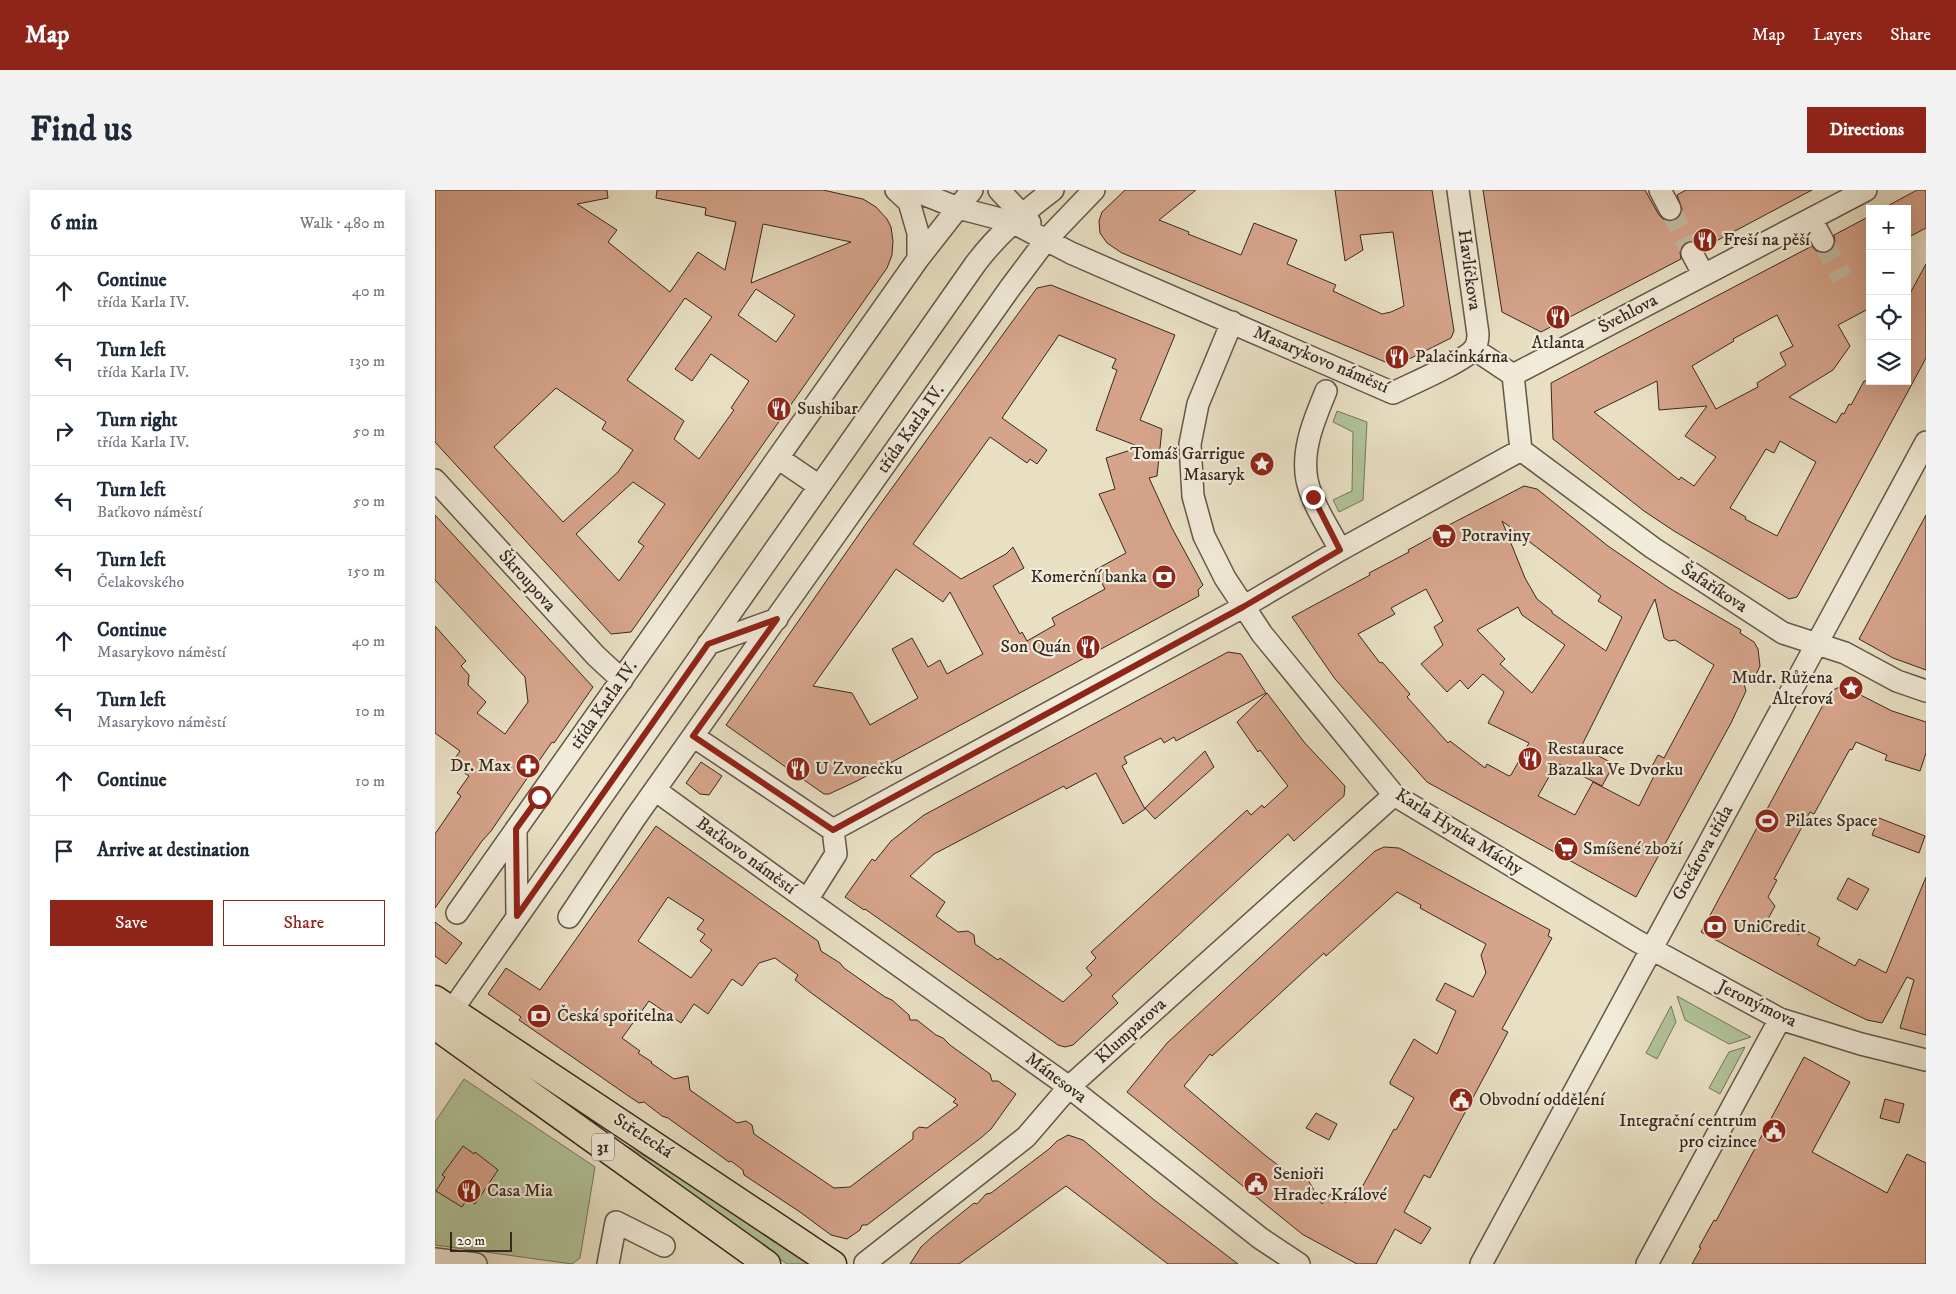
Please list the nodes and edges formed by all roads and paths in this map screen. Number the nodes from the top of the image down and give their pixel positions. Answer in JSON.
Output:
{"nodes":[{"id":1,"x":896,"y":190,"type":"edge"},
{"id":2,"x":913,"y":190,"type":"edge"},
{"id":3,"x":972,"y":190,"type":"edge"},
{"id":4,"x":999,"y":190,"type":"edge"},
{"id":5,"x":1053,"y":190,"type":"edge"},
{"id":6,"x":1094,"y":190,"type":"edge"},
{"id":7,"x":1458,"y":190,"type":"edge"},
{"id":8,"x":1659,"y":190,"type":"edge"},
{"id":9,"x":1866,"y":190,"type":"edge"},
{"id":10,"x":958,"y":208,"type":"junction"},
{"id":11,"x":1670,"y":209,"type":"tunnel mouth"},
{"id":12,"x":1017,"y":218,"type":"junction"},
{"id":13,"x":1811,"y":219,"type":"junction"},
{"id":14,"x":1045,"y":240,"type":"junction"},
{"id":15,"x":1823,"y":241,"type":"tunnel mouth"},
{"id":16,"x":1692,"y":253,"type":"tunnel mouth"},
{"id":17,"x":918,"y":259,"type":"junction"},
{"id":18,"x":1703,"y":274,"type":"junction"},
{"id":19,"x":1232,"y":322,"type":"junction"},
{"id":20,"x":1474,"y":349,"type":"junction"},
{"id":21,"x":1513,"y":375,"type":"junction"},
{"id":22,"x":1326,"y":391,"type":"dead end"},
{"id":23,"x":1926,"y":442,"type":"edge"},
{"id":24,"x":1521,"y":450,"type":"junction"},
{"id":25,"x":778,"y":458,"type":"junction"},
{"id":26,"x":435,"y":480,"type":"edge"},
{"id":27,"x":819,"y":486,"type":"junction"},
{"id":28,"x":1340,"y":550,"type":"junction"},
{"id":29,"x":1243,"y":607,"type":"junction"},
{"id":30,"x":777,"y":619,"type":"junction"},
{"id":31,"x":708,"y":644,"type":"junction"},
{"id":32,"x":1817,"y":644,"type":"junction"},
{"id":33,"x":622,"y":680,"type":"junction"},
{"id":34,"x":1926,"y":691,"type":"edge"},
{"id":35,"x":693,"y":736,"type":"junction"},
{"id":36,"x":655,"y":790,"type":"junction"},
{"id":37,"x":1394,"y":794,"type":"junction"},
{"id":38,"x":516,"y":829,"type":"junction"},
{"id":39,"x":833,"y":830,"type":"junction"},
{"id":40,"x":807,"y":900,"type":"junction"},
{"id":41,"x":457,"y":913,"type":"dead end"},
{"id":42,"x":517,"y":916,"type":"junction"},
{"id":43,"x":569,"y":917,"type":"dead end"},
{"id":44,"x":1651,"y":949,"type":"junction"},
{"id":45,"x":1780,"y":1019,"type":"junction"},
{"id":46,"x":439,"y":1020,"type":"edge"},
{"id":47,"x":1926,"y":1060,"type":"edge"},
{"id":48,"x":1069,"y":1087,"type":"junction"},
{"id":49,"x":664,"y":1246,"type":"dead end"},
{"id":50,"x":435,"y":1259,"type":"edge"},
{"id":51,"x":865,"y":1263,"type":"edge"},
{"id":52,"x":476,"y":1264,"type":"edge"},
{"id":53,"x":608,"y":1264,"type":"edge"},
{"id":54,"x":767,"y":1264,"type":"edge"},
{"id":55,"x":833,"y":1264,"type":"edge"},
{"id":56,"x":1299,"y":1264,"type":"edge"},
{"id":57,"x":1481,"y":1264,"type":"edge"},
{"id":58,"x":1647,"y":1264,"type":"edge"}],
"edges":[{"from":1,"to":17,"type":"street"},
{"from":2,"to":10,"type":"street"},
{"from":3,"to":10,"type":"street","name":"třída Karla IV."},
{"from":4,"to":12,"type":"street"},
{"from":5,"to":12,"type":"street"},
{"from":6,"to":14,"type":"street","name":"třída Karla IV."},
{"from":7,"to":20,"type":"street","name":"Havlíčkova"},
{"from":8,"to":11,"type":"street"},
{"from":9,"to":13,"type":"street","name":"Švehlova"},
{"from":10,"to":12,"type":"street"},
{"from":10,"to":17,"type":"street","name":"třída Karla IV."},
{"from":12,"to":14,"type":"street","name":"Masarykovo náměstí"},
{"from":12,"to":27,"type":"street"},
{"from":13,"to":15,"type":"street"},
{"from":13,"to":18,"type":"street","name":"Švehlova"},
{"from":14,"to":19,"type":"street","name":"Masarykovo náměstí"},
{"from":14,"to":30,"type":"street","name":"třída Karla IV."},
{"from":16,"to":18,"type":"street"},
{"from":17,"to":25,"type":"street","name":"třída Karla IV."},
{"from":18,"to":21,"type":"street","name":"Švehlova"},
{"from":19,"to":20,"type":"street","name":"Masarykovo náměstí"},
{"from":19,"to":29,"type":"street","name":"Masarykovo náměstí"},
{"from":20,"to":21,"type":"street"},
{"from":21,"to":24,"type":"street"},
{"from":22,"to":28,"type":"street"},
{"from":23,"to":32,"type":"street","name":"Gočárova třída"},
{"from":24,"to":28,"type":"street"},
{"from":24,"to":32,"type":"street","name":"Šafaříkova"},
{"from":25,"to":27,"type":"street"},
{"from":25,"to":33,"type":"street","name":"třída Karla IV."},
{"from":26,"to":33,"type":"street","name":"Škroupova"},
{"from":27,"to":31,"type":"street"},
{"from":28,"to":29,"type":"street"},
{"from":29,"to":37,"type":"street","name":"Karla Hynka Máchy"},
{"from":29,"to":39,"type":"street"},
{"from":30,"to":31,"type":"street"},
{"from":30,"to":35,"type":"street","name":"třída Karla IV."},
{"from":31,"to":42,"type":"street"},
{"from":32,"to":34,"type":"street","name":"Šafaříkova"},
{"from":32,"to":44,"type":"street","name":"Gočárova třída"},
{"from":33,"to":38,"type":"street","name":"třída Karla IV."},
{"from":35,"to":36,"type":"street","name":"třída Karla IV."},
{"from":35,"to":39,"type":"street"},
{"from":36,"to":40,"type":"street","name":"Baťkovo náměstí"},
{"from":36,"to":43,"type":"street","name":"třída Karla IV."},
{"from":37,"to":44,"type":"street","name":"Karla Hynka Máchy"},
{"from":37,"to":48,"type":"street","name":"Klumparova"},
{"from":38,"to":41,"type":"street","name":"třída Karla IV."},
{"from":38,"to":42,"type":"street"},
{"from":39,"to":40,"type":"street","name":"Baťkovo náměstí"},
{"from":40,"to":48,"type":"street","name":"Mánesova"},
{"from":42,"to":46,"type":"street"},
{"from":44,"to":45,"type":"street","name":"Jeronýmova"},
{"from":44,"to":57,"type":"street","name":"Gočárova třída"},
{"from":45,"to":47,"type":"street","name":"Jeronýmova"},
{"from":45,"to":58,"type":"street"},
{"from":46,"to":54,"type":"main road","name":"Střelecká","number":"31"},
{"from":46,"to":55,"type":"main road","name":"Střelecká","number":"31"},
{"from":48,"to":51,"type":"street","name":"Klumparova"},
{"from":48,"to":56,"type":"street","name":"Mánesova"},
{"from":49,"to":53,"type":"street"},
{"from":50,"to":52,"type":"street"}]}
